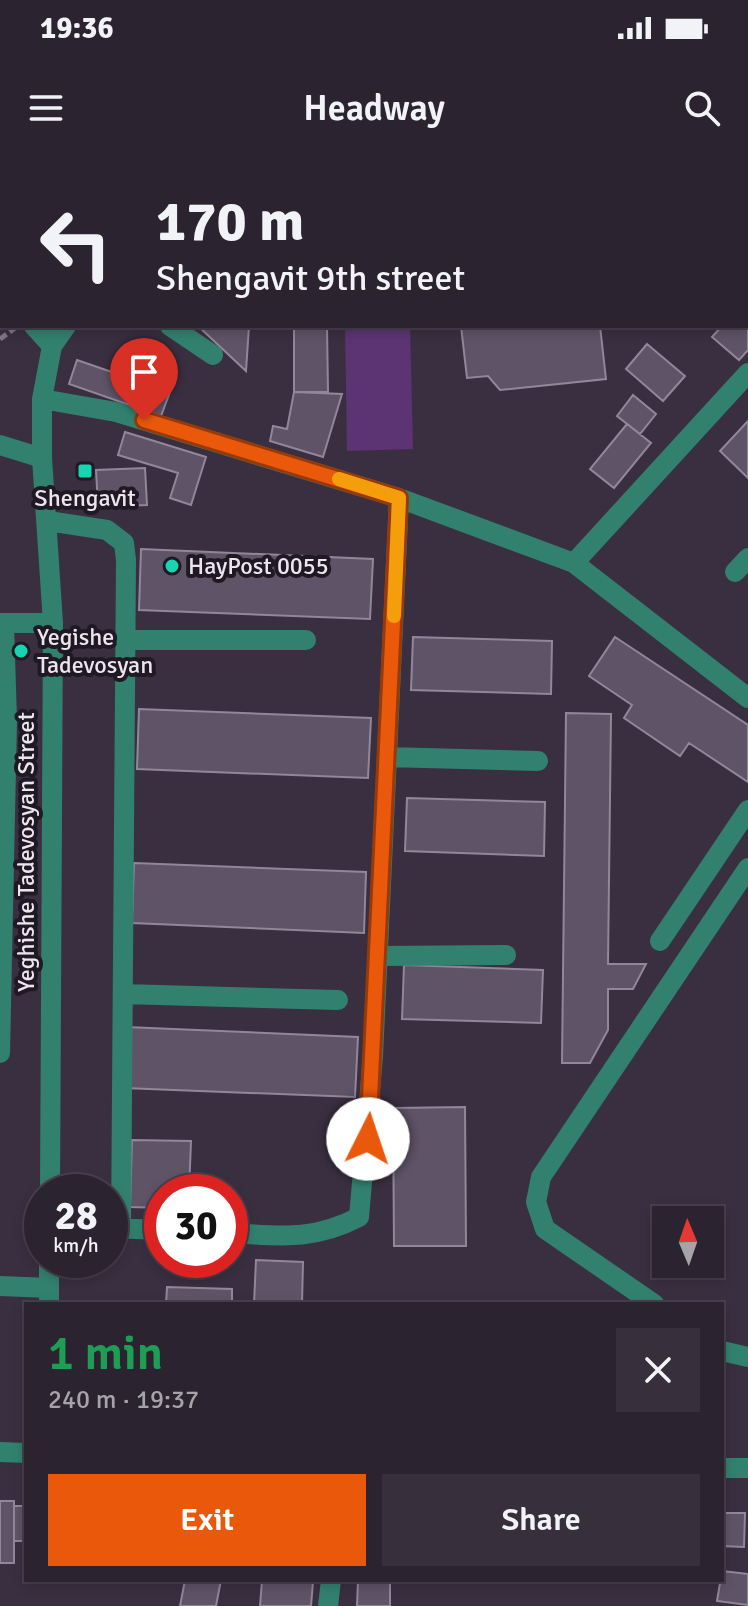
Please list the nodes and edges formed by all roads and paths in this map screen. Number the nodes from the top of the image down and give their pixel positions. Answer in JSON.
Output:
{"nodes":[{"id":1,"x":36,"y":328,"type":"edge"},
{"id":2,"x":65,"y":328,"type":"edge"},
{"id":3,"x":173,"y":328,"type":"edge"},
{"id":4,"x":52,"y":346,"type":"junction"},
{"id":5,"x":213,"y":355,"type":"dead end"},
{"id":6,"x":748,"y":373,"type":"edge"},
{"id":7,"x":42,"y":399,"type":"junction"},
{"id":8,"x":0,"y":445,"type":"edge"},
{"id":9,"x":42,"y":458,"type":"junction"},
{"id":10,"x":399,"y":498,"type":"junction"},
{"id":11,"x":48,"y":521,"type":"junction"},
{"id":12,"x":574,"y":563,"type":"junction"},
{"id":13,"x":2,"y":623,"type":"edge"},
{"id":14,"x":53,"y":623,"type":"junction"},
{"id":15,"x":125,"y":640,"type":"junction"},
{"id":16,"x":306,"y":640,"type":"dead end"},
{"id":17,"x":748,"y":698,"type":"edge"},
{"id":18,"x":387,"y":757,"type":"junction"},
{"id":19,"x":538,"y":761,"type":"dead end"},
{"id":20,"x":748,"y":810,"type":"edge"},
{"id":21,"x":748,"y":868,"type":"edge"},
{"id":22,"x":660,"y":941,"type":"dead end"},
{"id":23,"x":506,"y":955,"type":"dead end"},
{"id":24,"x":378,"y":956,"type":"junction"},
{"id":25,"x":1,"y":983,"type":"edge"},
{"id":26,"x":123,"y":994,"type":"junction"},
{"id":27,"x":338,"y":1000,"type":"dead end"},
{"id":28,"x":0,"y":1053,"type":"edge"},
{"id":29,"x":50,"y":1174,"type":"edge"},
{"id":30,"x":118,"y":1174,"type":"edge"},
{"id":31,"x":248,"y":1234,"type":"edge"},
{"id":32,"x":0,"y":1286,"type":"edge"},
{"id":33,"x":49,"y":1296,"type":"edge"},
{"id":34,"x":651,"y":1302,"type":"edge"},
{"id":35,"x":724,"y":1351,"type":"edge"},
{"id":36,"x":748,"y":1357,"type":"edge"},
{"id":37,"x":0,"y":1452,"type":"edge"},
{"id":38,"x":24,"y":1453,"type":"edge"},
{"id":39,"x":724,"y":1468,"type":"edge"},
{"id":40,"x":748,"y":1468,"type":"edge"},
{"id":41,"x":331,"y":1582,"type":"edge"},
{"id":42,"x":328,"y":1606,"type":"edge"}],
"edges":[{"from":1,"to":4,"type":"street"},
{"from":2,"to":4,"type":"street","name":"Yeghishe Tadevosyan Street"},
{"from":3,"to":5,"type":"street"},
{"from":4,"to":7,"type":"street","name":"Yeghishe Tadevosyan Street"},
{"from":6,"to":12,"type":"street"},
{"from":7,"to":9,"type":"street","name":"Yeghishe Tadevosyan Street"},
{"from":7,"to":10,"type":"street"},
{"from":8,"to":9,"type":"street"},
{"from":9,"to":11,"type":"street","name":"Yeghishe Tadevosyan Street"},
{"from":10,"to":12,"type":"street"},
{"from":10,"to":18,"type":"street"},
{"from":11,"to":14,"type":"street","name":"Yeghishe Tadevosyan Street"},
{"from":11,"to":15,"type":"street"},
{"from":12,"to":17,"type":"street"},
{"from":13,"to":14,"type":"street"},
{"from":13,"to":25,"type":"street"},
{"from":14,"to":29,"type":"street","name":"Yeghishe Tadevosyan Street"},
{"from":15,"to":16,"type":"street"},
{"from":15,"to":26,"type":"street"},
{"from":18,"to":19,"type":"street"},
{"from":18,"to":24,"type":"street"},
{"from":20,"to":22,"type":"street"},
{"from":21,"to":34,"type":"street"},
{"from":23,"to":24,"type":"street"},
{"from":24,"to":31,"type":"street"},
{"from":25,"to":28,"type":"street"},
{"from":26,"to":27,"type":"street"},
{"from":26,"to":30,"type":"street"},
{"from":32,"to":33,"type":"street"},
{"from":35,"to":36,"type":"street"},
{"from":37,"to":38,"type":"street"},
{"from":39,"to":40,"type":"street"},
{"from":41,"to":42,"type":"street"}]}
